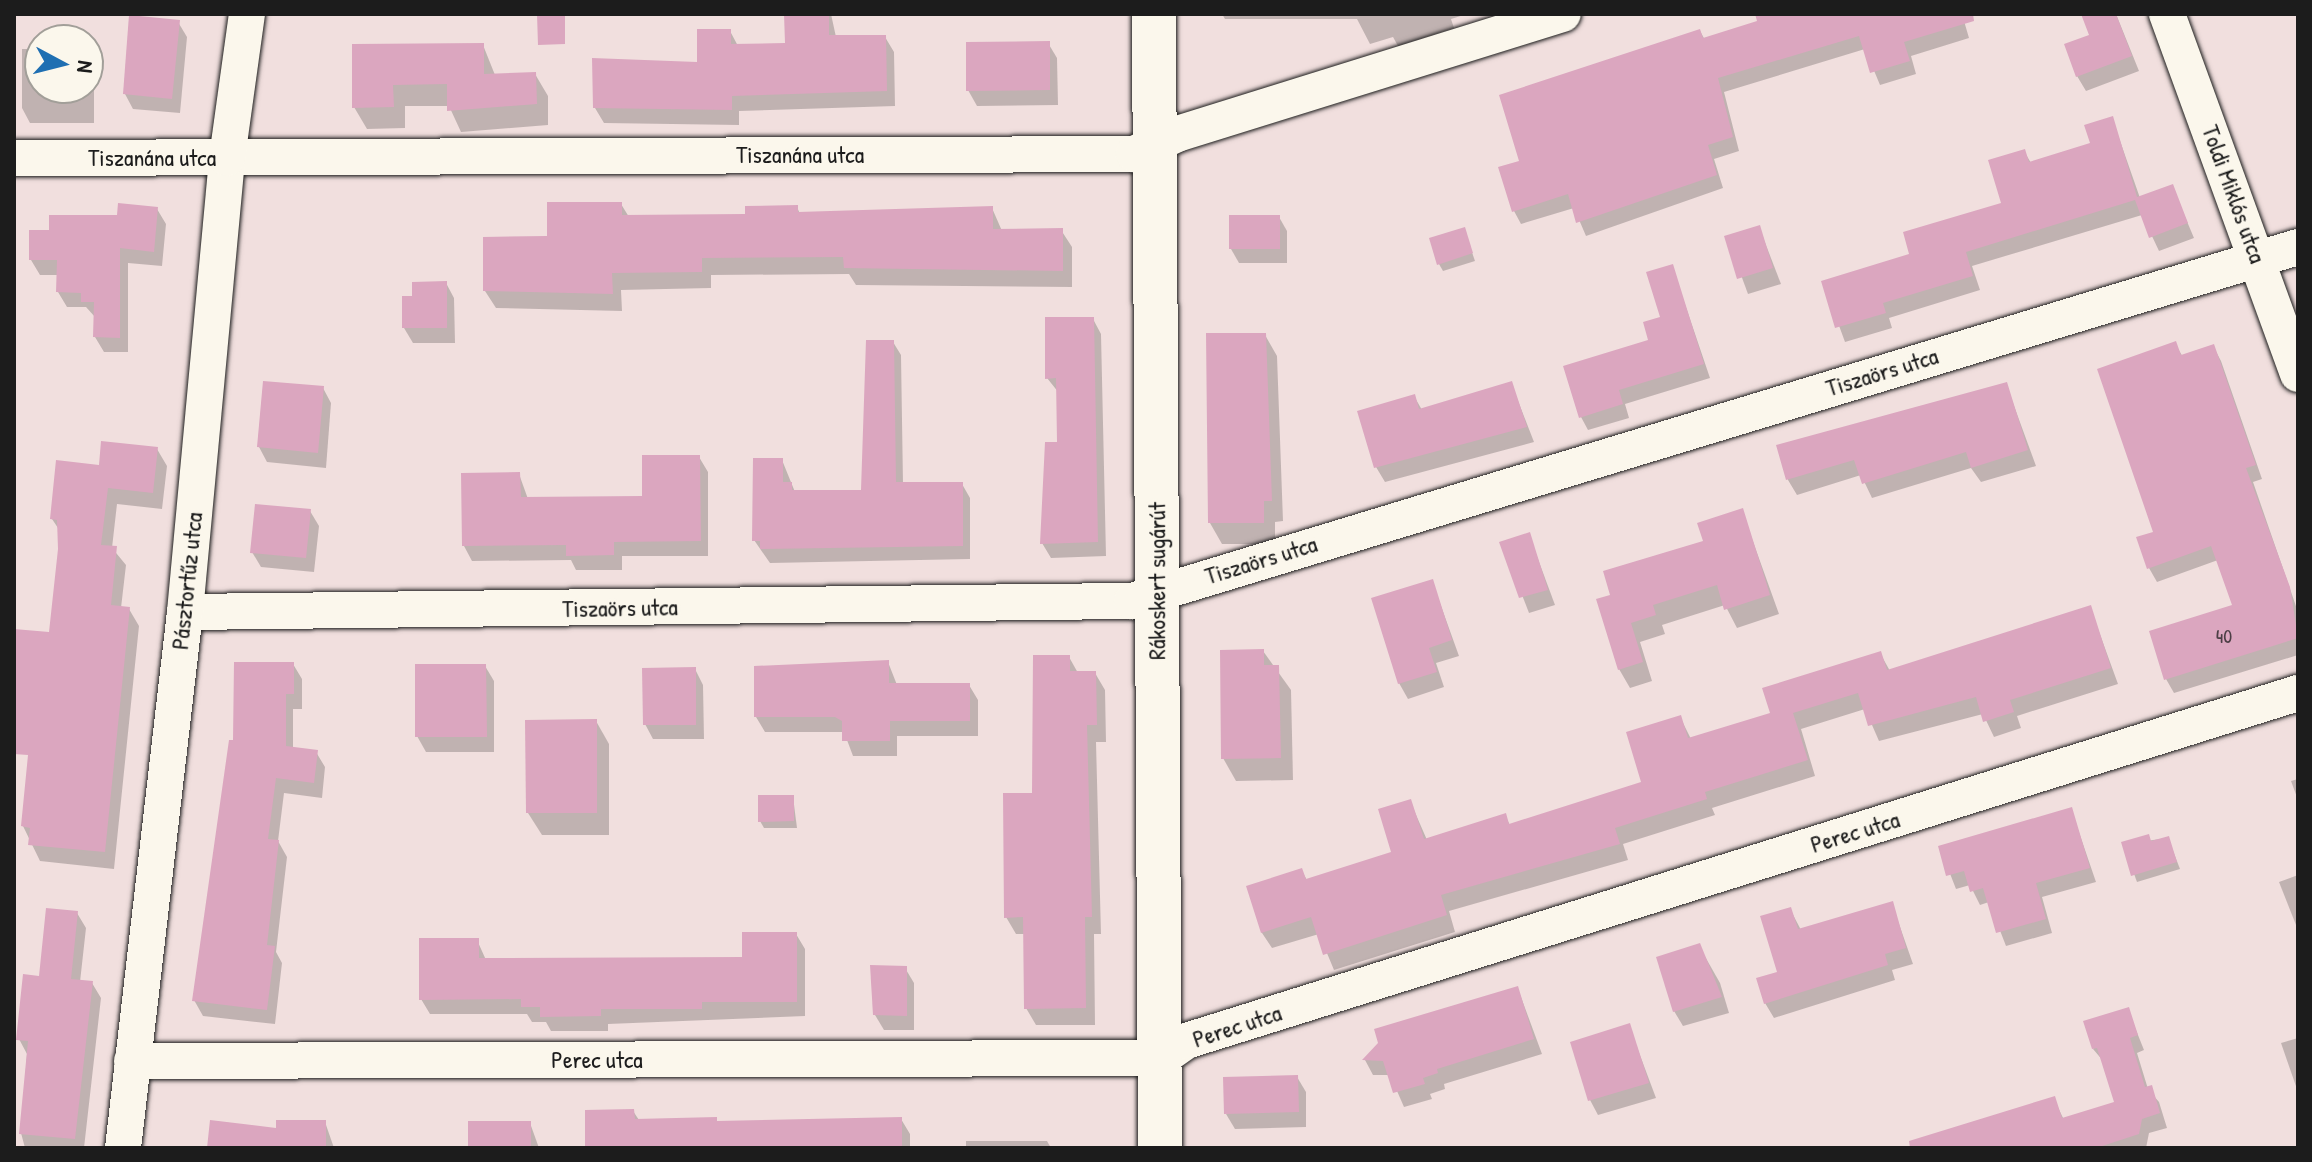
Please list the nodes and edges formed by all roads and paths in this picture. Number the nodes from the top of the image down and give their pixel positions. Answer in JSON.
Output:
{"nodes":[{"id":1,"x":247,"y":14,"type":"edge"},
{"id":2,"x":1154,"y":14,"type":"edge"},
{"id":3,"x":1563,"y":14,"type":"edge"},
{"id":4,"x":2167,"y":14,"type":"edge"},
{"id":5,"x":1154,"y":148,"type":"junction"},
{"id":6,"x":14,"y":158,"type":"edge"},
{"id":7,"x":227,"y":158,"type":"junction"},
{"id":8,"x":2298,"y":247,"type":"edge"},
{"id":9,"x":2258,"y":259,"type":"junction"},
{"id":10,"x":2298,"y":374,"type":"edge"},
{"id":11,"x":1157,"y":593,"type":"junction"},
{"id":12,"x":185,"y":612,"type":"junction"},
{"id":13,"x":2298,"y":693,"type":"edge"},
{"id":14,"x":1162,"y":1058,"type":"junction"},
{"id":15,"x":132,"y":1061,"type":"junction"},
{"id":16,"x":123,"y":1148,"type":"edge"},
{"id":17,"x":1160,"y":1148,"type":"edge"}],
"edges":[{"from":1,"to":7,"type":"street","name":"Pásztortűz utca"},
{"from":2,"to":5,"type":"street","name":"Rákoskert sugárút"},
{"from":3,"to":5,"type":"street","name":"Tiszanána utca"},
{"from":4,"to":9,"type":"street","name":"Toldi Miklós utca"},
{"from":5,"to":7,"type":"street","name":"Tiszanána utca"},
{"from":5,"to":11,"type":"street","name":"Rákoskert sugárút"},
{"from":6,"to":7,"type":"street","name":"Tiszanána utca"},
{"from":7,"to":12,"type":"street","name":"Pásztortűz utca"},
{"from":8,"to":9,"type":"street","name":"Tiszaörs utca"},
{"from":9,"to":10,"type":"street","name":"Toldi Miklós utca"},
{"from":9,"to":11,"type":"street","name":"Tiszaörs utca"},
{"from":11,"to":12,"type":"street","name":"Tiszaörs utca"},
{"from":11,"to":14,"type":"street","name":"Rákoskert sugárút"},
{"from":12,"to":15,"type":"street","name":"Pásztortűz utca"},
{"from":13,"to":14,"type":"street","name":"Perec utca"},
{"from":14,"to":15,"type":"street","name":"Perec utca"},
{"from":14,"to":17,"type":"street","name":"Rákoskert sugárút"},
{"from":15,"to":16,"type":"street","name":"Pásztortűz utca"}]}
